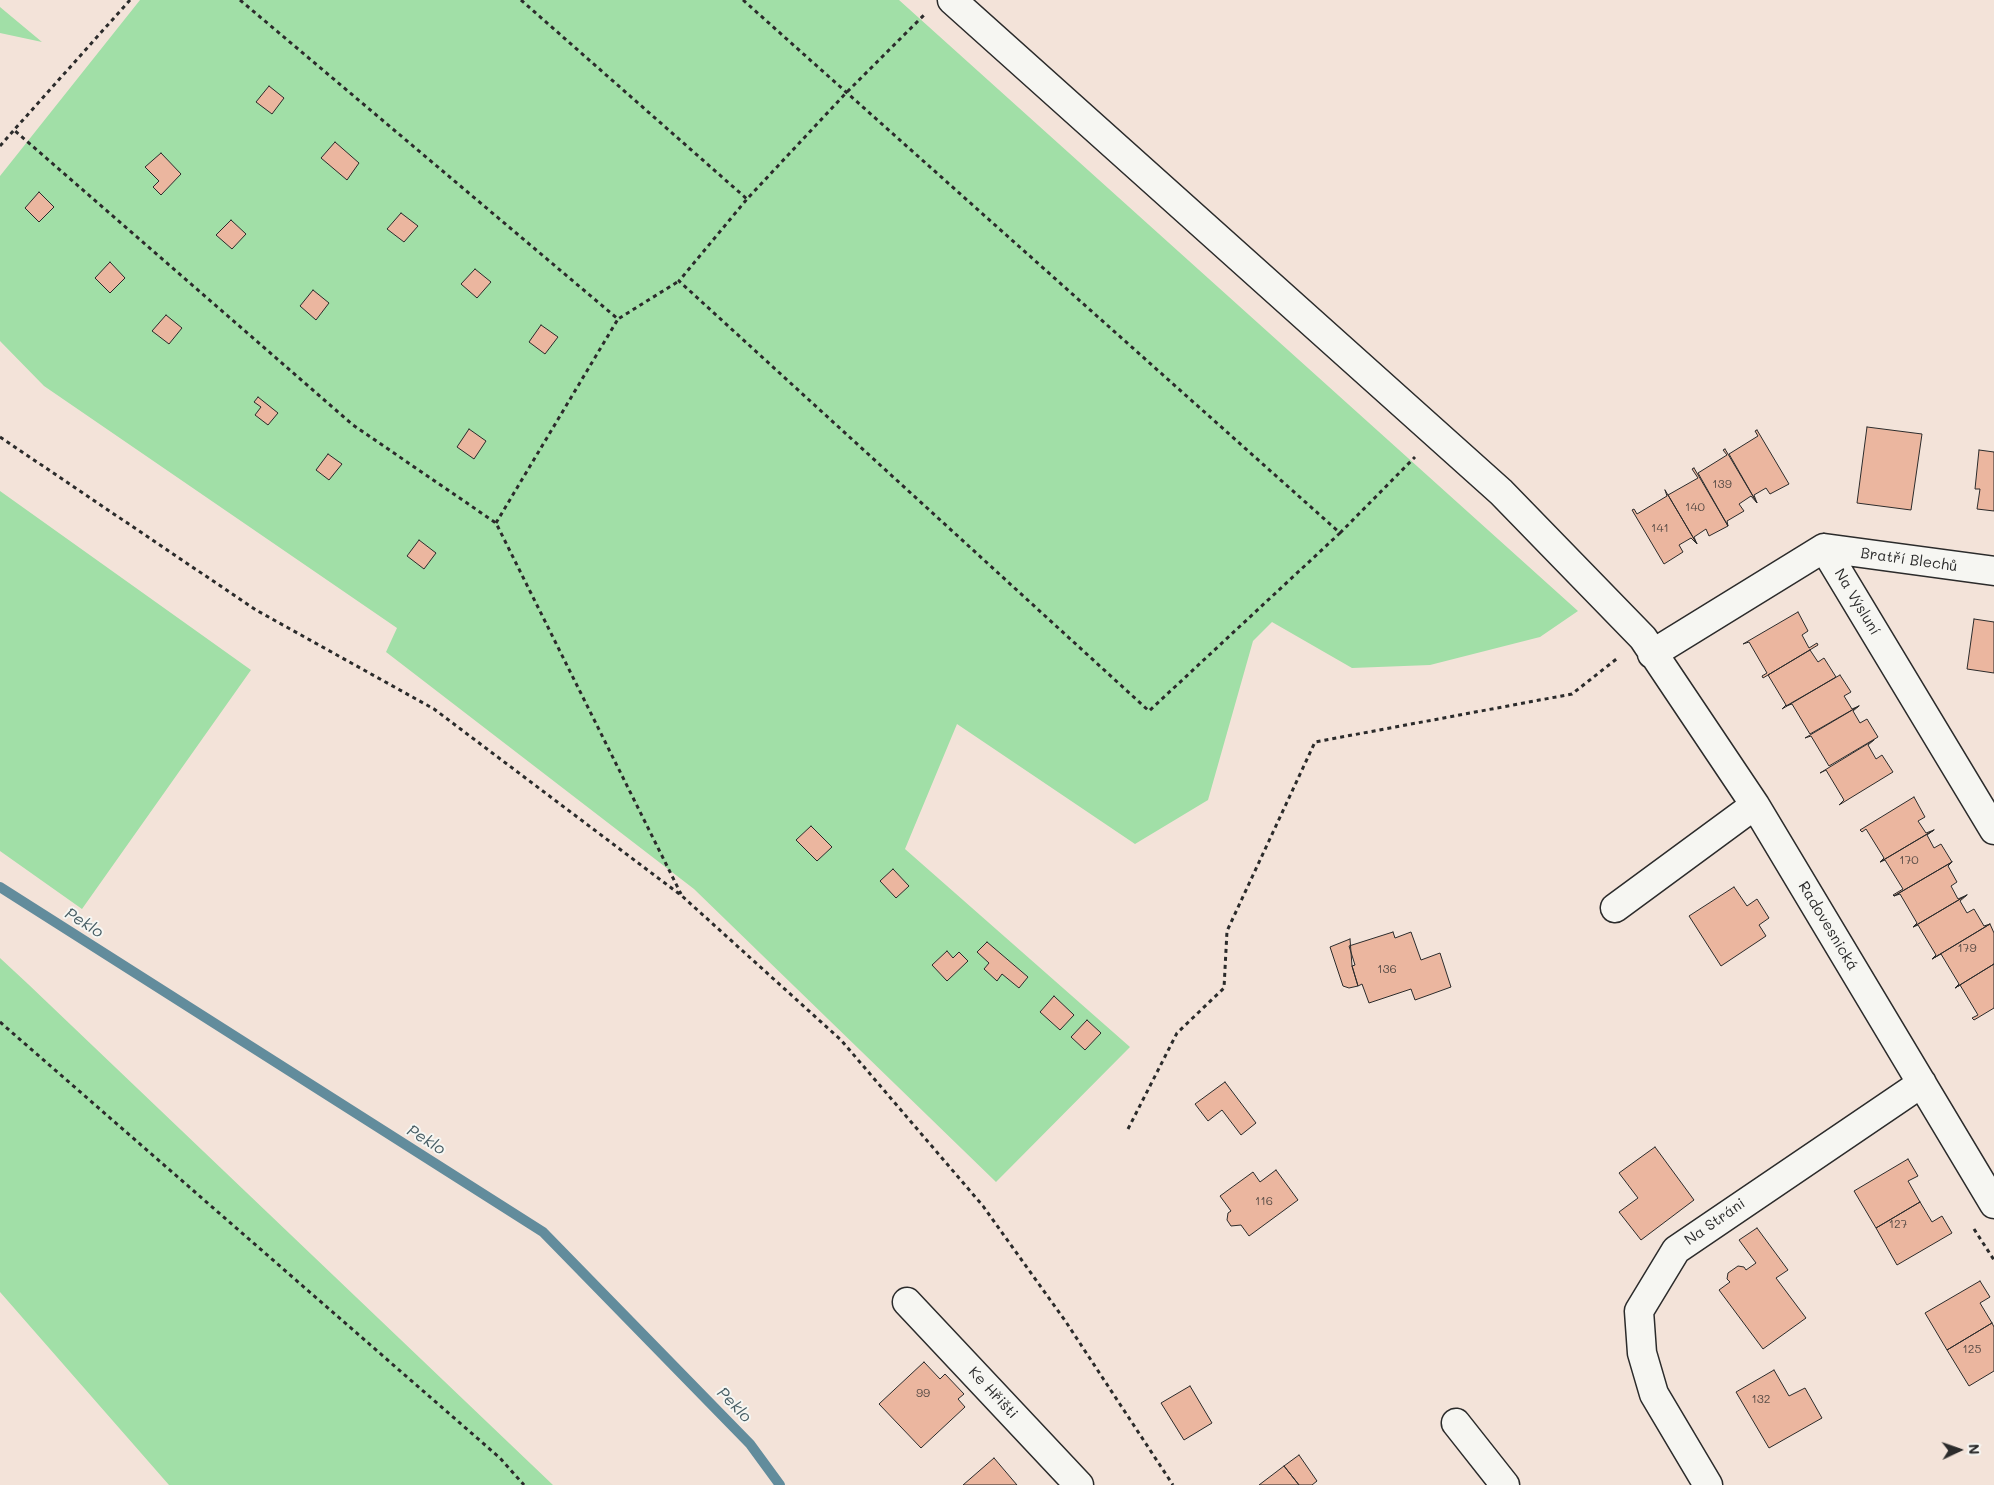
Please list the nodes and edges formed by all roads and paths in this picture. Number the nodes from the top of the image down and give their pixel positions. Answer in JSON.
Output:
{"nodes":[{"id":1,"x":130,"y":0,"type":"edge"},
{"id":2,"x":240,"y":0,"type":"edge"},
{"id":3,"x":521,"y":0,"type":"edge"},
{"id":4,"x":743,"y":0,"type":"edge"},
{"id":5,"x":952,"y":0,"type":"edge"},
{"id":6,"x":925,"y":13,"type":"dead end"},
{"id":7,"x":846,"y":93,"type":"junction"},
{"id":8,"x":14,"y":130,"type":"junction"},
{"id":9,"x":0,"y":146,"type":"edge"},
{"id":10,"x":747,"y":199,"type":"junction"},
{"id":11,"x":679,"y":280,"type":"junction"},
{"id":12,"x":618,"y":319,"type":"junction"},
{"id":13,"x":1437,"y":433,"type":"junction"},
{"id":14,"x":0,"y":437,"type":"edge"},
{"id":15,"x":496,"y":523,"type":"junction"},
{"id":16,"x":1340,"y":533,"type":"junction"},
{"id":17,"x":1824,"y":548,"type":"junction"},
{"id":18,"x":1994,"y":571,"type":"edge"},
{"id":19,"x":1647,"y":646,"type":"junction"},
{"id":20,"x":1755,"y":805,"type":"junction"},
{"id":21,"x":1994,"y":830,"type":"edge"},
{"id":22,"x":682,"y":896,"type":"junction"},
{"id":23,"x":1615,"y":908,"type":"dead end"},
{"id":24,"x":0,"y":1022,"type":"edge"},
{"id":25,"x":1922,"y":1083,"type":"junction"},
{"id":26,"x":1128,"y":1129,"type":"dead end"},
{"id":27,"x":1994,"y":1204,"type":"edge"},
{"id":28,"x":907,"y":1302,"type":"dead end"},
{"id":29,"x":1456,"y":1423,"type":"dead end"},
{"id":30,"x":524,"y":1485,"type":"edge"},
{"id":31,"x":1078,"y":1485,"type":"edge"},
{"id":32,"x":1173,"y":1485,"type":"edge"},
{"id":33,"x":1505,"y":1485,"type":"edge"},
{"id":34,"x":1708,"y":1485,"type":"edge"}],
"edges":[{"from":1,"to":8,"type":"path"},
{"from":2,"to":12,"type":"path"},
{"from":3,"to":10,"type":"path"},
{"from":4,"to":7,"type":"path"},
{"from":5,"to":13,"type":"street","name":"Radovesnická"},
{"from":6,"to":7,"type":"path"},
{"from":7,"to":10,"type":"path"},
{"from":7,"to":16,"type":"path"},
{"from":8,"to":9,"type":"path"},
{"from":8,"to":15,"type":"path"},
{"from":10,"to":11,"type":"path"},
{"from":11,"to":12,"type":"path"},
{"from":11,"to":16,"type":"path"},
{"from":12,"to":15,"type":"path"},
{"from":13,"to":16,"type":"path"},
{"from":13,"to":19,"type":"street","name":"Radovesnická"},
{"from":14,"to":22,"type":"path"},
{"from":15,"to":22,"type":"path"},
{"from":17,"to":18,"type":"street","name":"Bratří Blechů"},
{"from":17,"to":19,"type":"street"},
{"from":17,"to":21,"type":"street","name":"Na Výsluní"},
{"from":19,"to":20,"type":"street","name":"Radovesnická"},
{"from":19,"to":26,"type":"path"},
{"from":20,"to":23,"type":"street"},
{"from":20,"to":25,"type":"street","name":"Radovesnická"},
{"from":22,"to":32,"type":"path"},
{"from":24,"to":30,"type":"path"},
{"from":25,"to":27,"type":"street","name":"Radovesnická"},
{"from":25,"to":34,"type":"street","name":"Na Stráni"},
{"from":28,"to":31,"type":"street","name":"Ke Hřišti"},
{"from":29,"to":33,"type":"street"}]}
